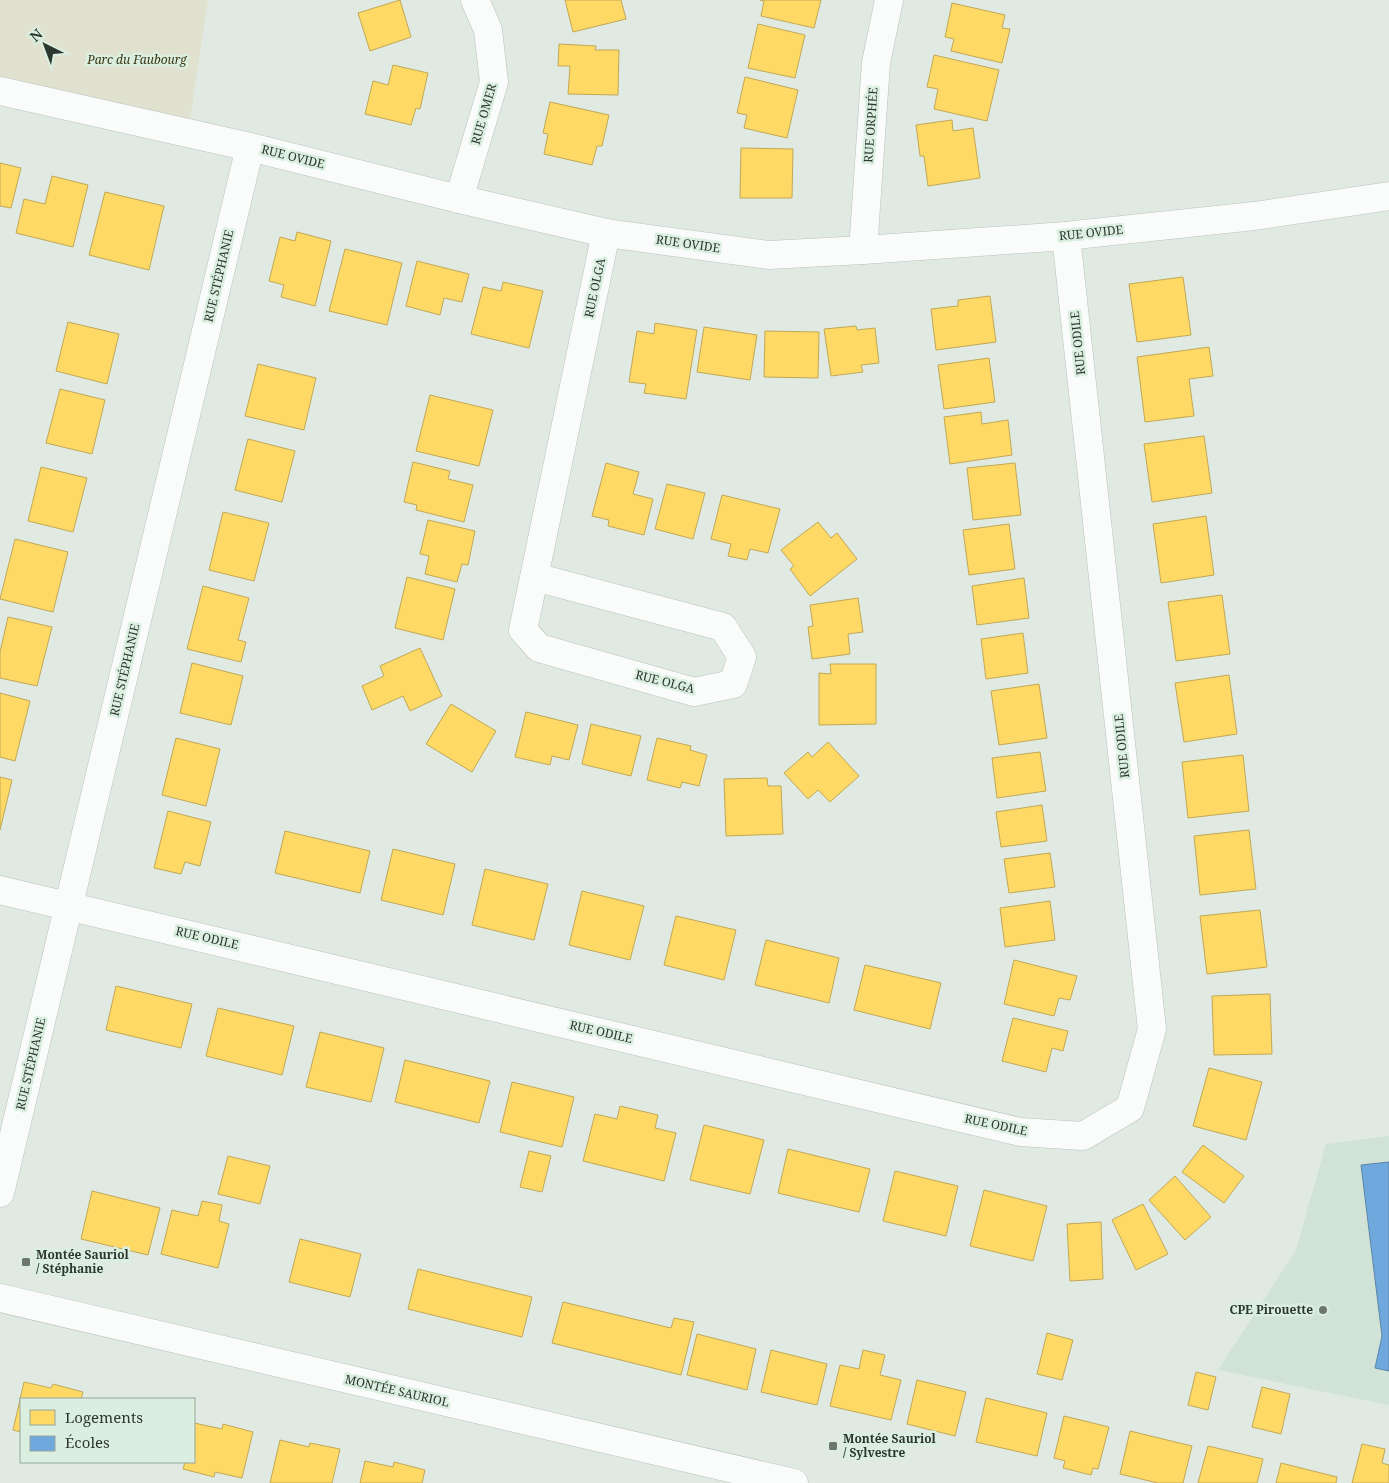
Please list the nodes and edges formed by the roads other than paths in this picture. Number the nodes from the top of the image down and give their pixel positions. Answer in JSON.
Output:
{"nodes":[{"id":1,"x":475,"y":0,"type":"edge"},
{"id":2,"x":889,"y":0,"type":"edge"},
{"id":3,"x":0,"y":91,"type":"edge"},
{"id":4,"x":250,"y":147,"type":"junction"},
{"id":5,"x":1389,"y":196,"type":"edge"},
{"id":6,"x":459,"y":199,"type":"junction"},
{"id":7,"x":606,"y":233,"type":"junction"},
{"id":8,"x":1066,"y":236,"type":"junction"},
{"id":9,"x":863,"y":250,"type":"junction"},
{"id":10,"x":535,"y":577,"type":"junction"},
{"id":11,"x":0,"y":890,"type":"edge"},
{"id":12,"x":69,"y":905,"type":"junction"},
{"id":13,"x":0,"y":1194,"type":"edge"},
{"id":14,"x":0,"y":1298,"type":"edge"},
{"id":15,"x":794,"y":1483,"type":"edge"}],
"edges":[{"from":1,"to":6,"type":"street","name":"RUE OMER"},
{"from":2,"to":9,"type":"street","name":"RUE ORPHÉE"},
{"from":3,"to":4,"type":"street","name":"RUE OVIDE"},
{"from":4,"to":6,"type":"street","name":"RUE OVIDE"},
{"from":4,"to":12,"type":"street","name":"RUE STÉPHANIE"},
{"from":5,"to":8,"type":"street","name":"RUE OVIDE"},
{"from":6,"to":7,"type":"street","name":"RUE OVIDE"},
{"from":7,"to":9,"type":"street","name":"RUE OVIDE"},
{"from":7,"to":10,"type":"street","name":"RUE OLGA"},
{"from":8,"to":9,"type":"street","name":"RUE OVIDE"},
{"from":8,"to":12,"type":"street","name":"RUE ODILE"},
{"from":10,"to":10,"type":"street","name":"RUE OLGA"},
{"from":11,"to":12,"type":"street","name":"RUE ODILE"},
{"from":12,"to":13,"type":"street","name":"RUE STÉPHANIE"},
{"from":14,"to":15,"type":"street","name":"MONTÉE SAURIOL"}]}
